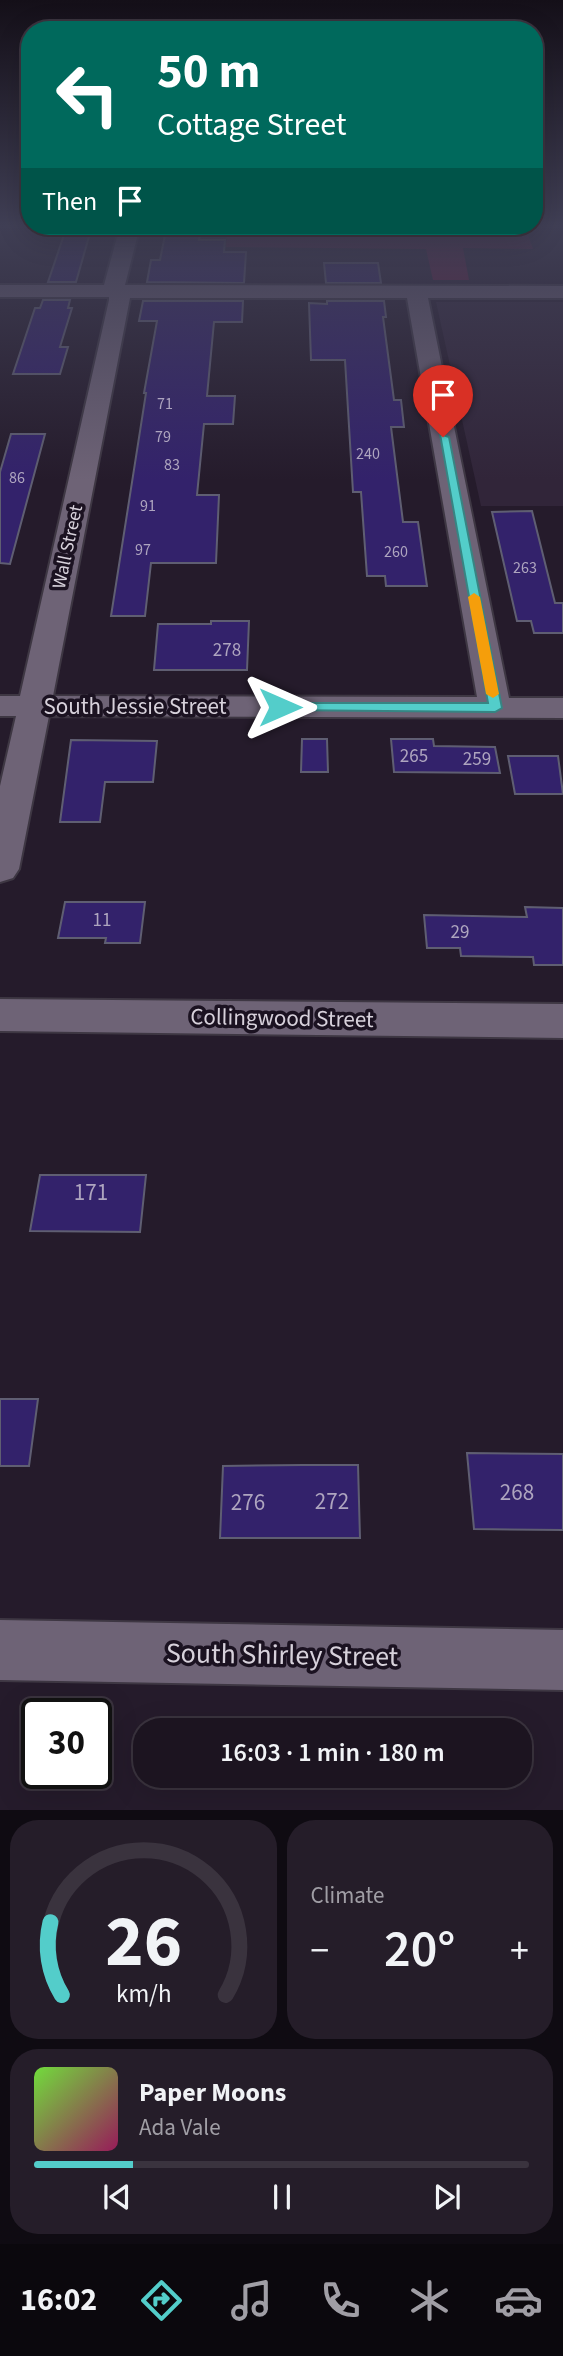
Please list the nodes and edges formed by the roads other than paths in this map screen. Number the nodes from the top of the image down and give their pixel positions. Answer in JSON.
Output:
{"nodes":[{"id":1,"x":118,"y":310,"type":"edge"},
{"id":2,"x":420,"y":310,"type":"edge"},
{"id":3,"x":0,"y":706,"type":"edge"},
{"id":4,"x":34,"y":706,"type":"junction"},
{"id":5,"x":495,"y":708,"type":"junction"},
{"id":6,"x":563,"y":708,"type":"edge"},
{"id":7,"x":0,"y":869,"type":"edge"},
{"id":8,"x":0,"y":1015,"type":"edge"},
{"id":9,"x":563,"y":1021,"type":"edge"},
{"id":10,"x":0,"y":1650,"type":"edge"},
{"id":11,"x":563,"y":1660,"type":"edge"}],
"edges":[{"from":1,"to":4,"type":"street","name":"Wall Street"},
{"from":2,"to":5,"type":"street"},
{"from":3,"to":4,"type":"street","name":"South Jessie Street"},
{"from":4,"to":5,"type":"street","name":"South Jessie Street"},
{"from":4,"to":7,"type":"street","name":"Wall Street"},
{"from":5,"to":6,"type":"street","name":"South Jessie Street"},
{"from":8,"to":9,"type":"street","name":"Collingwood Street"},
{"from":10,"to":11,"type":"street","name":"South Shirley Street"}]}
